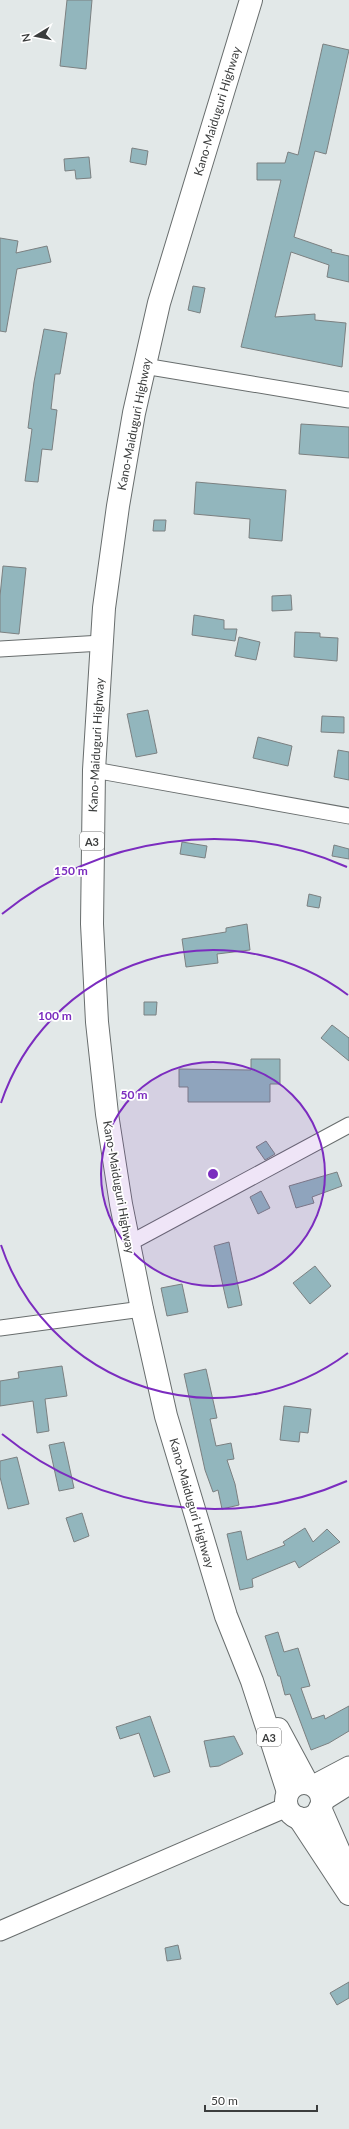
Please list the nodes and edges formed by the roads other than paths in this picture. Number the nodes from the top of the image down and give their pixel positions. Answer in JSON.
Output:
{"nodes":[{"id":1,"x":251,"y":0,"type":"edge"},
{"id":2,"x":144,"y":366,"type":"junction"},
{"id":3,"x":349,"y":400,"type":"edge"},
{"id":4,"x":102,"y":643,"type":"junction"},
{"id":5,"x":0,"y":649,"type":"edge"},
{"id":6,"x":94,"y":770,"type":"junction"},
{"id":7,"x":349,"y":816,"type":"edge"},
{"id":8,"x":349,"y":1125,"type":"edge"},
{"id":9,"x":128,"y":1244,"type":"junction"},
{"id":10,"x":142,"y":1309,"type":"junction"},
{"id":11,"x":0,"y":1328,"type":"edge"},
{"id":12,"x":349,"y":1766,"type":"edge"},
{"id":13,"x":349,"y":1785,"type":"edge"},
{"id":14,"x":305,"y":1799,"type":"junction"},
{"id":15,"x":349,"y":1874,"type":"edge"},
{"id":16,"x":349,"y":1894,"type":"edge"},
{"id":17,"x":0,"y":1931,"type":"edge"}],
"edges":[{"from":1,"to":2,"type":"highway","name":"Kano-Maiduguri Highway","number":"A3"},
{"from":2,"to":3,"type":"street"},
{"from":2,"to":4,"type":"highway","name":"Kano-Maiduguri Highway","number":"A3"},
{"from":4,"to":5,"type":"street"},
{"from":4,"to":6,"type":"highway","name":"Kano-Maiduguri Highway","number":"A3"},
{"from":6,"to":7,"type":"street"},
{"from":6,"to":9,"type":"highway","name":"Kano-Maiduguri Highway","number":"A3"},
{"from":8,"to":9,"type":"street"},
{"from":9,"to":10,"type":"highway","name":"Kano-Maiduguri Highway","number":"A3"},
{"from":10,"to":11,"type":"street"},
{"from":10,"to":14,"type":"highway","name":"Kano-Maiduguri Highway","number":"A3"},
{"from":12,"to":14,"type":"main road"},
{"from":13,"to":14,"type":"main road"},
{"from":14,"to":15,"type":"highway","name":"Kano-Maiduguri Highway","number":"A3"},
{"from":14,"to":16,"type":"highway","name":"Kano-Maiduguri Highway","number":"A3"},
{"from":14,"to":17,"type":"main road"}]}
